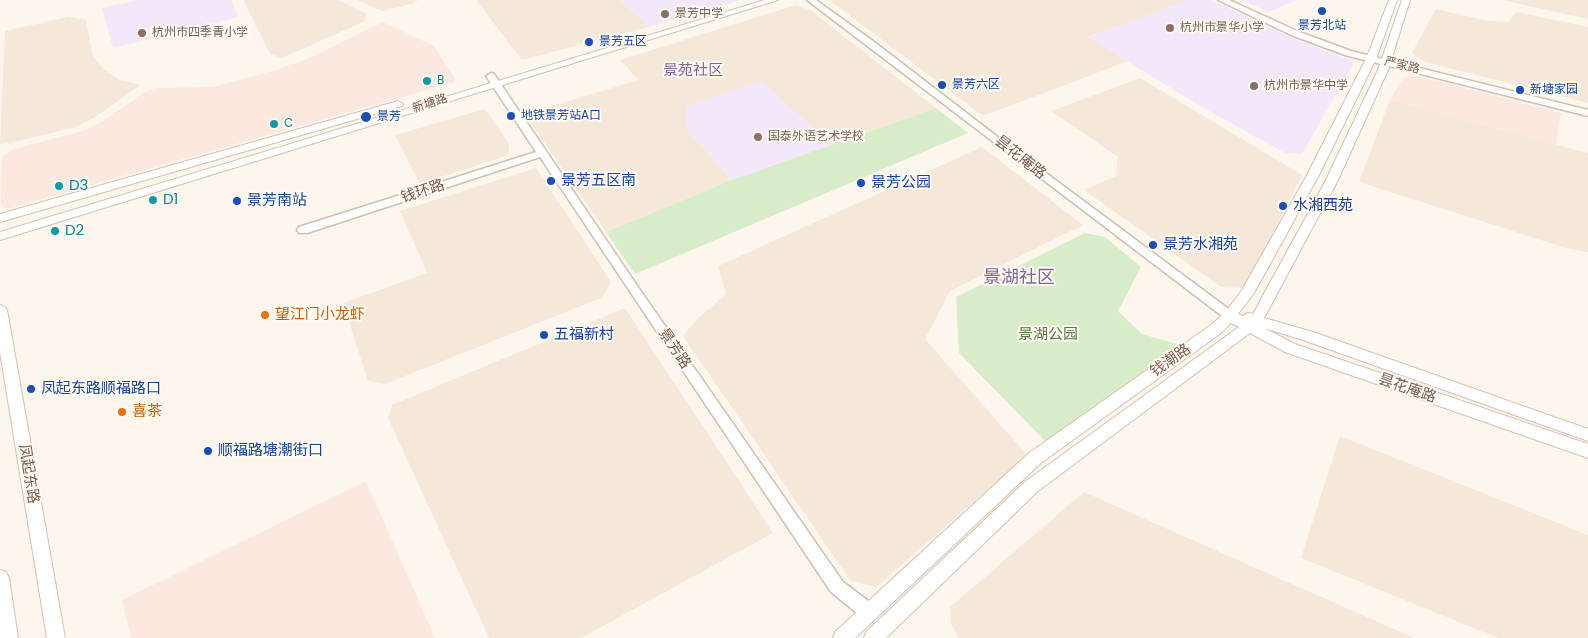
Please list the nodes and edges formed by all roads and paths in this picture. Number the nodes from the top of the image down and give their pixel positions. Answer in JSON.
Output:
{"nodes":[{"id":1,"x":748,"y":0,"type":"edge"},
{"id":2,"x":774,"y":0,"type":"edge"},
{"id":3,"x":811,"y":0,"type":"edge"},
{"id":4,"x":1222,"y":0,"type":"edge"},
{"id":5,"x":1230,"y":0,"type":"edge"},
{"id":6,"x":1392,"y":0,"type":"edge"},
{"id":7,"x":1406,"y":0,"type":"edge"},
{"id":8,"x":1372,"y":57,"type":"junction"},
{"id":9,"x":1386,"y":60,"type":"junction"},
{"id":10,"x":494,"y":80,"type":"junction"},
{"id":11,"x":1588,"y":109,"type":"edge"},
{"id":12,"x":1588,"y":113,"type":"edge"},
{"id":13,"x":543,"y":153,"type":"junction"},
{"id":14,"x":0,"y":218,"type":"edge"},
{"id":15,"x":303,"y":230,"type":"dead end"},
{"id":16,"x":0,"y":236,"type":"edge"},
{"id":17,"x":0,"y":310,"type":"edge"},
{"id":18,"x":1230,"y":316,"type":"junction"},
{"id":19,"x":1253,"y":323,"type":"junction"},
{"id":20,"x":1588,"y":435,"type":"edge"},
{"id":21,"x":1588,"y":452,"type":"edge"},
{"id":22,"x":0,"y":578,"type":"edge"},
{"id":23,"x":869,"y":612,"type":"junction"},
{"id":24,"x":9,"y":638,"type":"edge"},
{"id":25,"x":56,"y":638,"type":"edge"},
{"id":26,"x":842,"y":638,"type":"edge"},
{"id":27,"x":873,"y":638,"type":"edge"}],
"edges":[{"from":1,"to":10,"type":"main road","name":"新塘路"},
{"from":2,"to":10,"type":"main road","name":"新塘路"},
{"from":3,"to":18,"type":"street","name":"昙花庵路"},
{"from":4,"to":8,"type":"street","name":"严家路"},
{"from":5,"to":8,"type":"street","name":"严家路"},
{"from":6,"to":8,"type":"main road","name":"钱潮路"},
{"from":7,"to":9,"type":"main road","name":"钱潮路"},
{"from":8,"to":9,"type":"street","name":"严家路"},
{"from":8,"to":18,"type":"main road","name":"钱潮路"},
{"from":9,"to":11,"type":"street","name":"严家路"},
{"from":9,"to":12,"type":"street","name":"严家路"},
{"from":9,"to":19,"type":"main road","name":"钱潮路"},
{"from":10,"to":13,"type":"street","name":"景芳路"},
{"from":10,"to":14,"type":"main road","name":"新塘路"},
{"from":10,"to":16,"type":"main road","name":"新塘路"},
{"from":13,"to":15,"type":"street","name":"钱环路"},
{"from":13,"to":23,"type":"street","name":"景芳路"},
{"from":17,"to":25,"type":"main road","name":"凤起东路"},
{"from":18,"to":19,"type":"main road","name":"昙花庵路"},
{"from":18,"to":23,"type":"main road","name":"钱潮路"},
{"from":19,"to":20,"type":"main road","name":"昙花庵路"},
{"from":19,"to":21,"type":"main road","name":"昙花庵路"},
{"from":19,"to":27,"type":"main road","name":"钱潮路"},
{"from":22,"to":24,"type":"main road"},
{"from":23,"to":26,"type":"main road","name":"钱潮路"}]}
